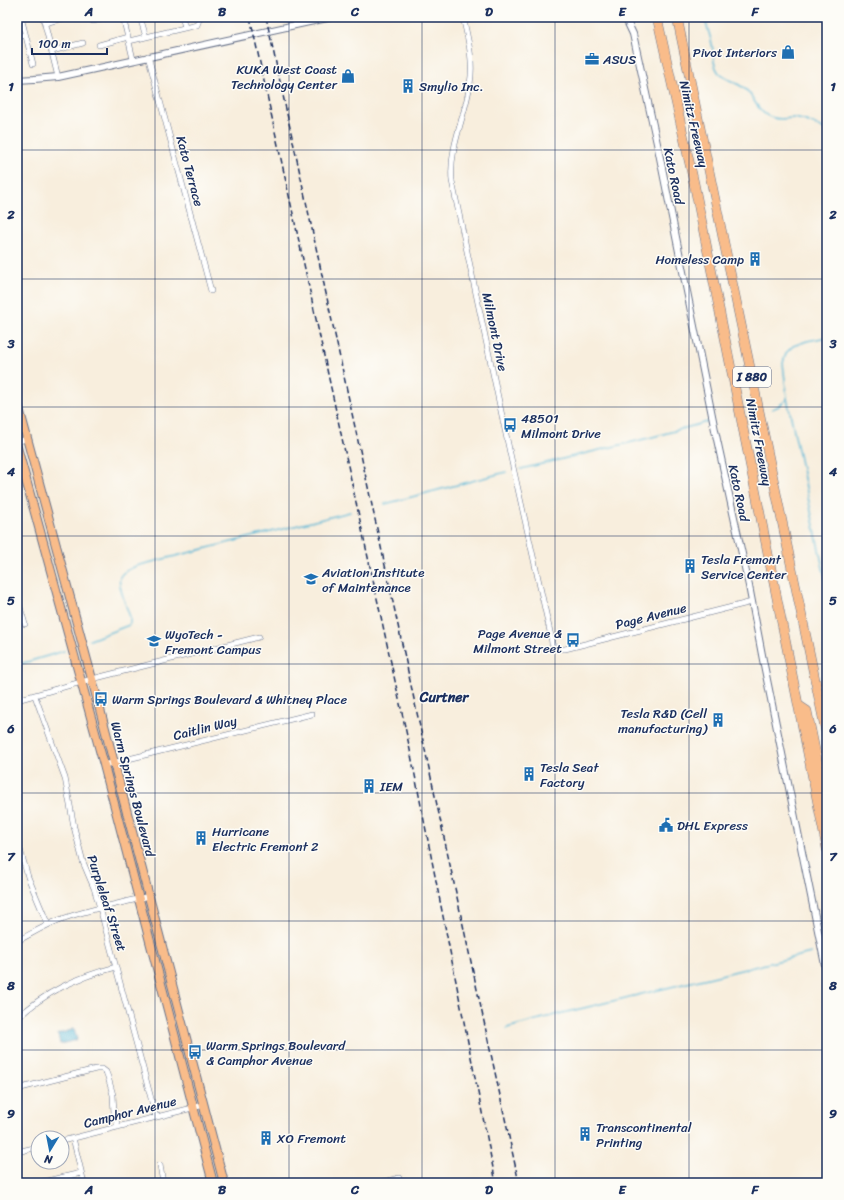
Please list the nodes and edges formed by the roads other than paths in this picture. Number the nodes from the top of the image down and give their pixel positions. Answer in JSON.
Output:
{"nodes":[{"id":1,"x":21,"y":17,"type":"edge"},
{"id":2,"x":67,"y":17,"type":"edge"},
{"id":3,"x":110,"y":17,"type":"edge"},
{"id":4,"x":123,"y":17,"type":"edge"},
{"id":5,"x":140,"y":17,"type":"edge"},
{"id":6,"x":182,"y":17,"type":"edge"},
{"id":7,"x":201,"y":17,"type":"edge"},
{"id":8,"x":332,"y":17,"type":"edge"},
{"id":9,"x":463,"y":17,"type":"edge"},
{"id":10,"x":625,"y":17,"type":"edge"},
{"id":11,"x":657,"y":17,"type":"edge"},
{"id":12,"x":677,"y":17,"type":"edge"},
{"id":13,"x":44,"y":20,"type":"edge"},
{"id":14,"x":93,"y":21,"type":"dead end"},
{"id":15,"x":185,"y":28,"type":"junction"},
{"id":16,"x":25,"y":35,"type":"junction"},
{"id":17,"x":17,"y":37,"type":"edge"},
{"id":18,"x":146,"y":37,"type":"junction"},
{"id":19,"x":128,"y":39,"type":"junction"},
{"id":20,"x":83,"y":43,"type":"dead end"},
{"id":21,"x":99,"y":45,"type":"dead end"},
{"id":22,"x":52,"y":51,"type":"junction"},
{"id":23,"x":148,"y":56,"type":"junction"},
{"id":24,"x":133,"y":59,"type":"junction"},
{"id":25,"x":33,"y":64,"type":"dead end"},
{"id":26,"x":58,"y":76,"type":"junction"},
{"id":27,"x":17,"y":80,"type":"edge"},
{"id":28,"x":211,"y":291,"type":"dead end"},
{"id":29,"x":17,"y":401,"type":"edge"},
{"id":30,"x":26,"y":439,"type":"junction"},
{"id":31,"x":17,"y":442,"type":"edge"},
{"id":32,"x":17,"y":448,"type":"edge"},
{"id":33,"x":39,"y":528,"type":"junction"},
{"id":34,"x":62,"y":569,"type":"junction"},
{"id":35,"x":17,"y":597,"type":"edge"},
{"id":36,"x":752,"y":602,"type":"junction"},
{"id":37,"x":25,"y":624,"type":"dead end"},
{"id":38,"x":258,"y":637,"type":"dead end"},
{"id":39,"x":556,"y":649,"type":"joint"},
{"id":40,"x":92,"y":680,"type":"junction"},
{"id":41,"x":82,"y":682,"type":"junction"},
{"id":42,"x":35,"y":696,"type":"junction"},
{"id":43,"x":17,"y":700,"type":"edge"},
{"id":44,"x":798,"y":705,"type":"junction"},
{"id":45,"x":312,"y":714,"type":"dead end"},
{"id":46,"x":827,"y":737,"type":"edge"},
{"id":47,"x":114,"y":762,"type":"junction"},
{"id":48,"x":104,"y":764,"type":"junction"},
{"id":49,"x":827,"y":808,"type":"edge"},
{"id":50,"x":17,"y":839,"type":"edge"},
{"id":51,"x":827,"y":849,"type":"edge"},
{"id":52,"x":149,"y":896,"type":"junction"},
{"id":53,"x":138,"y":899,"type":"junction"},
{"id":54,"x":100,"y":908,"type":"junction"},
{"id":55,"x":48,"y":925,"type":"junction"},
{"id":56,"x":17,"y":941,"type":"edge"},
{"id":57,"x":116,"y":967,"type":"junction"},
{"id":58,"x":827,"y":975,"type":"edge"},
{"id":59,"x":17,"y":1019,"type":"edge"},
{"id":60,"x":17,"y":1089,"type":"edge"},
{"id":61,"x":204,"y":1104,"type":"junction"},
{"id":62,"x":194,"y":1107,"type":"junction"},
{"id":63,"x":156,"y":1117,"type":"junction"},
{"id":64,"x":118,"y":1127,"type":"junction"},
{"id":65,"x":73,"y":1138,"type":"junction"},
{"id":66,"x":70,"y":1139,"type":"edge"},
{"id":67,"x":30,"y":1149,"type":"edge"},
{"id":68,"x":17,"y":1152,"type":"edge"},
{"id":69,"x":160,"y":1165,"type":"dead end"},
{"id":70,"x":81,"y":1173,"type":"junction"},
{"id":71,"x":399,"y":1181,"type":"edge"},
{"id":72,"x":38,"y":1183,"type":"edge"},
{"id":73,"x":84,"y":1183,"type":"edge"},
{"id":74,"x":163,"y":1183,"type":"edge"},
{"id":75,"x":214,"y":1183,"type":"edge"},
{"id":76,"x":224,"y":1183,"type":"edge"},
{"id":77,"x":379,"y":1183,"type":"edge"}],
"edges":[{"from":1,"to":16,"type":"street"},
{"from":2,"to":13,"type":"street"},
{"from":3,"to":14,"type":"street"},
{"from":4,"to":19,"type":"street"},
{"from":5,"to":18,"type":"street"},
{"from":6,"to":15,"type":"street"},
{"from":7,"to":15,"type":"street"},
{"from":8,"to":23,"type":"street"},
{"from":9,"to":39,"type":"street","name":"Milmont Drive"},
{"from":10,"to":36,"type":"street","name":"Kato Road"},
{"from":11,"to":44,"type":"highway","name":"Nimitz Freeway","number":"I 880"},
{"from":12,"to":46,"type":"highway","name":"Nimitz Freeway","number":"I 880"},
{"from":13,"to":22,"type":"street"},
{"from":15,"to":18,"type":"street"},
{"from":16,"to":17,"type":"street"},
{"from":16,"to":25,"type":"street"},
{"from":18,"to":19,"type":"street"},
{"from":19,"to":21,"type":"street"},
{"from":19,"to":24,"type":"street"},
{"from":20,"to":22,"type":"street"},
{"from":22,"to":26,"type":"street"},
{"from":23,"to":24,"type":"street"},
{"from":23,"to":28,"type":"street","name":"Kato Terrace"},
{"from":24,"to":26,"type":"street"},
{"from":26,"to":27,"type":"street"},
{"from":29,"to":30,"type":"main road","name":"Warm Springs Boulevard"},
{"from":30,"to":31,"type":"street"},
{"from":30,"to":34,"type":"main road","name":"Warm Springs Boulevard"},
{"from":32,"to":33,"type":"main road","name":"Warm Springs Boulevard"},
{"from":33,"to":34,"type":"main road"},
{"from":33,"to":41,"type":"main road","name":"Warm Springs Boulevard"},
{"from":34,"to":40,"type":"main road","name":"Warm Springs Boulevard"},
{"from":35,"to":37,"type":"street"},
{"from":36,"to":39,"type":"street","name":"Page Avenue"},
{"from":36,"to":58,"type":"street","name":"Kato Road"},
{"from":38,"to":40,"type":"street"},
{"from":40,"to":41,"type":"street"},
{"from":40,"to":47,"type":"main road","name":"Warm Springs Boulevard"},
{"from":41,"to":42,"type":"street"},
{"from":41,"to":48,"type":"main road","name":"Warm Springs Boulevard"},
{"from":42,"to":43,"type":"street"},
{"from":42,"to":54,"type":"street","name":"Purpleleaf Street"},
{"from":44,"to":49,"type":"highway","number":"I 880"},
{"from":44,"to":51,"type":"highway","name":"Nimitz Freeway","number":"I 880"},
{"from":45,"to":47,"type":"street","name":"Caitlin Way"},
{"from":47,"to":48,"type":"street","name":"Caitlin Way"},
{"from":47,"to":52,"type":"main road","name":"Warm Springs Boulevard"},
{"from":48,"to":53,"type":"main road","name":"Warm Springs Boulevard"},
{"from":50,"to":55,"type":"street"},
{"from":52,"to":53,"type":"street"},
{"from":52,"to":61,"type":"main road","name":"Warm Springs Boulevard"},
{"from":53,"to":54,"type":"street"},
{"from":53,"to":62,"type":"main road","name":"Warm Springs Boulevard"},
{"from":54,"to":55,"type":"street"},
{"from":54,"to":57,"type":"street","name":"Purpleleaf Street"},
{"from":55,"to":56,"type":"street"},
{"from":57,"to":59,"type":"street"},
{"from":57,"to":63,"type":"street","name":"Purpleleaf Street"},
{"from":60,"to":64,"type":"street"},
{"from":61,"to":62,"type":"street","name":"Camphor Avenue"},
{"from":61,"to":76,"type":"main road","name":"Warm Springs Boulevard"},
{"from":62,"to":63,"type":"street","name":"Camphor Avenue"},
{"from":62,"to":75,"type":"main road","name":"Warm Springs Boulevard"},
{"from":63,"to":64,"type":"street","name":"Camphor Avenue"},
{"from":64,"to":65,"type":"street","name":"Camphor Avenue"},
{"from":65,"to":66,"type":"street","name":"Camphor Avenue"},
{"from":65,"to":70,"type":"street"},
{"from":67,"to":68,"type":"street"},
{"from":69,"to":74,"type":"street"},
{"from":70,"to":72,"type":"street"},
{"from":70,"to":73,"type":"street"},
{"from":71,"to":77,"type":"street"}]}
